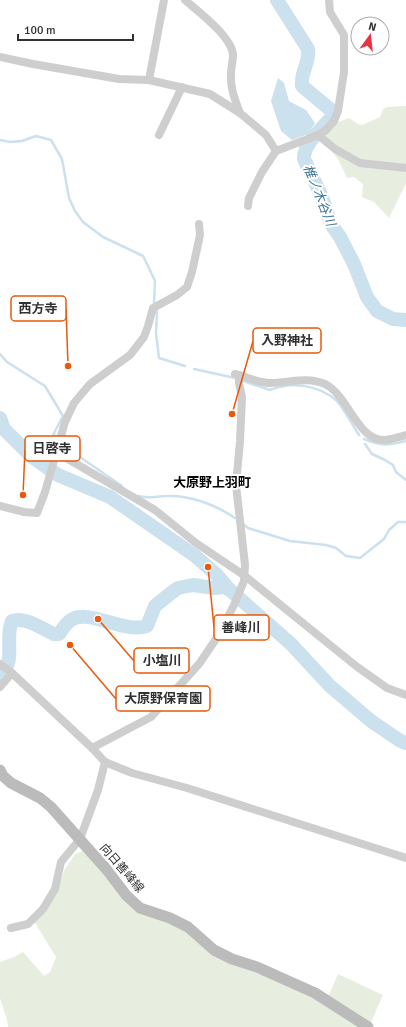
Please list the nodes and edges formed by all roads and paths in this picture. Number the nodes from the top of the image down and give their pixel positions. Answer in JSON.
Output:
{"nodes":[{"id":1,"x":164,"y":0,"type":"edge"},
{"id":2,"x":185,"y":0,"type":"edge"},
{"id":3,"x":330,"y":0,"type":"edge"},
{"id":4,"x":0,"y":57,"type":"edge"},
{"id":5,"x":149,"y":80,"type":"junction"},
{"id":6,"x":182,"y":87,"type":"junction"},
{"id":7,"x":240,"y":113,"type":"junction"},
{"id":8,"x":159,"y":135,"type":"dead end"},
{"id":9,"x":315,"y":136,"type":"junction"},
{"id":10,"x":276,"y":151,"type":"junction"},
{"id":11,"x":406,"y":168,"type":"edge"},
{"id":12,"x":248,"y":206,"type":"dead end"},
{"id":13,"x":200,"y":224,"type":"dead end"},
{"id":14,"x":406,"y":435,"type":"edge"},
{"id":15,"x":55,"y":454,"type":"junction"},
{"id":16,"x":0,"y":506,"type":"edge"},
{"id":17,"x":244,"y":578,"type":"junction"},
{"id":18,"x":6,"y":669,"type":"edge"},
{"id":19,"x":0,"y":687,"type":"edge"},
{"id":20,"x":406,"y":695,"type":"edge"},
{"id":21,"x":92,"y":748,"type":"junction"},
{"id":22,"x":105,"y":762,"type":"junction"},
{"id":23,"x":0,"y":770,"type":"edge"},
{"id":24,"x":80,"y":839,"type":"junction"},
{"id":25,"x":406,"y":858,"type":"edge"},
{"id":26,"x":11,"y":928,"type":"dead end"},
{"id":27,"x":368,"y":1027,"type":"edge"}],
"edges":[{"from":1,"to":5,"type":"street"},
{"from":2,"to":7,"type":"street"},
{"from":3,"to":9,"type":"street"},
{"from":4,"to":5,"type":"street"},
{"from":5,"to":6,"type":"street"},
{"from":6,"to":7,"type":"street"},
{"from":6,"to":8,"type":"street"},
{"from":7,"to":10,"type":"street"},
{"from":9,"to":10,"type":"street"},
{"from":9,"to":11,"type":"street"},
{"from":10,"to":12,"type":"street"},
{"from":13,"to":15,"type":"street"},
{"from":14,"to":17,"type":"street"},
{"from":15,"to":16,"type":"street"},
{"from":15,"to":17,"type":"street"},
{"from":17,"to":20,"type":"street"},
{"from":17,"to":21,"type":"street"},
{"from":18,"to":19,"type":"street"},
{"from":18,"to":21,"type":"street"},
{"from":21,"to":22,"type":"street"},
{"from":22,"to":24,"type":"street"},
{"from":22,"to":25,"type":"street"},
{"from":23,"to":24,"type":"main road","name":"向日善峰線"},
{"from":24,"to":26,"type":"street"},
{"from":24,"to":27,"type":"main road","name":"向日善峰線"}]}
